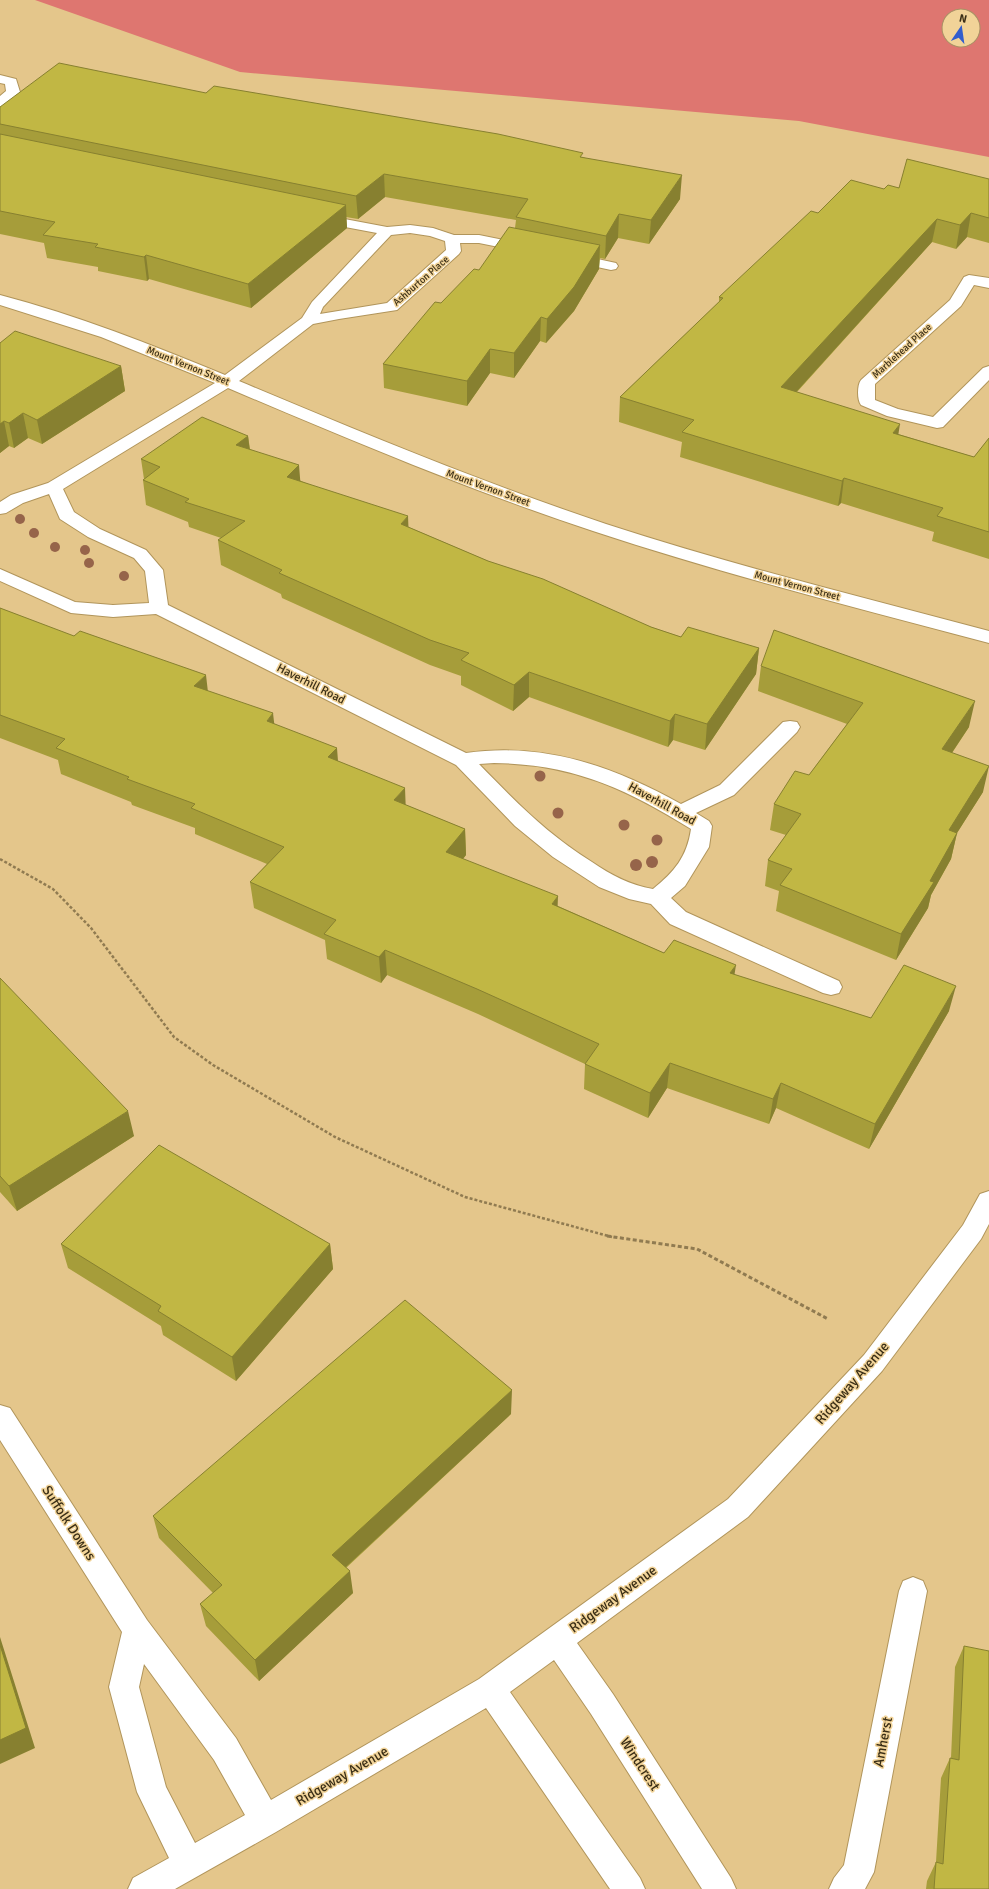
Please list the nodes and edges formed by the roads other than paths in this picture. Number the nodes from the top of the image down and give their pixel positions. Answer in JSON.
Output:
{"nodes":[{"id":1,"x":0,"y":79,"type":"edge"},
{"id":2,"x":0,"y":103,"type":"edge"},
{"id":3,"x":303,"y":215,"type":"edge"},
{"id":4,"x":387,"y":231,"type":"junction"},
{"id":5,"x":452,"y":239,"type":"junction"},
{"id":6,"x":541,"y":252,"type":"edge"},
{"id":7,"x":556,"y":255,"type":"edge"},
{"id":8,"x":611,"y":266,"type":"dead end"},
{"id":9,"x":989,"y":283,"type":"edge"},
{"id":10,"x":0,"y":300,"type":"edge"},
{"id":11,"x":308,"y":321,"type":"junction"},
{"id":12,"x":989,"y":371,"type":"edge"},
{"id":13,"x":227,"y":382,"type":"junction"},
{"id":14,"x":54,"y":487,"type":"junction"},
{"id":15,"x":0,"y":509,"type":"edge"},
{"id":16,"x":0,"y":574,"type":"edge"},
{"id":17,"x":159,"y":608,"type":"junction"},
{"id":18,"x":989,"y":637,"type":"edge"},
{"id":19,"x":790,"y":727,"type":"dead end"},
{"id":20,"x":464,"y":760,"type":"junction"},
{"id":21,"x":681,"y":812,"type":"junction"},
{"id":22,"x":657,"y":897,"type":"junction"},
{"id":23,"x":831,"y":987,"type":"dead end"},
{"id":24,"x":989,"y":1201,"type":"edge"},
{"id":25,"x":0,"y":1417,"type":"edge"},
{"id":26,"x":913,"y":1591,"type":"dead end"},
{"id":27,"x":137,"y":1630,"type":"junction"},
{"id":28,"x":557,"y":1640,"type":"junction"},
{"id":29,"x":490,"y":1689,"type":"junction"},
{"id":30,"x":265,"y":1821,"type":"junction"},
{"id":31,"x":189,"y":1864,"type":"junction"},
{"id":32,"x":144,"y":1889,"type":"edge"},
{"id":33,"x":628,"y":1889,"type":"edge"},
{"id":34,"x":720,"y":1889,"type":"edge"},
{"id":35,"x":845,"y":1889,"type":"edge"}],
"edges":[{"from":1,"to":2,"type":"street"},
{"from":3,"to":4,"type":"street","name":"Ashburton Place"},
{"from":4,"to":5,"type":"street","name":"Ashburton Place"},
{"from":4,"to":11,"type":"street","name":"Ashburton Place"},
{"from":5,"to":6,"type":"street"},
{"from":5,"to":11,"type":"street","name":"Ashburton Place"},
{"from":7,"to":8,"type":"street"},
{"from":9,"to":12,"type":"street","name":"Marblehead Place"},
{"from":10,"to":13,"type":"street","name":"Mount Vernon Street"},
{"from":11,"to":13,"type":"street","name":"Ashburton Place"},
{"from":13,"to":14,"type":"street"},
{"from":13,"to":18,"type":"street","name":"Mount Vernon Street"},
{"from":14,"to":15,"type":"street"},
{"from":14,"to":17,"type":"street"},
{"from":16,"to":17,"type":"street"},
{"from":17,"to":20,"type":"street","name":"Haverhill Road"},
{"from":19,"to":21,"type":"street"},
{"from":20,"to":21,"type":"street","name":"Haverhill Road"},
{"from":20,"to":22,"type":"street","name":"Haverhill Road"},
{"from":21,"to":22,"type":"street","name":"Haverhill Road"},
{"from":22,"to":23,"type":"street"},
{"from":24,"to":28,"type":"street","name":"Ridgeway Avenue"},
{"from":25,"to":27,"type":"street","name":"Suffolk Downs"},
{"from":26,"to":35,"type":"street","name":"Amherst"},
{"from":27,"to":30,"type":"street","name":"Suffolk Downs"},
{"from":27,"to":31,"type":"street"},
{"from":28,"to":29,"type":"street","name":"Ridgeway Avenue"},
{"from":28,"to":34,"type":"street","name":"Windcrest"},
{"from":29,"to":30,"type":"street","name":"Ridgeway Avenue"},
{"from":29,"to":33,"type":"street"},
{"from":30,"to":31,"type":"street","name":"Ridgeway Avenue"},
{"from":31,"to":32,"type":"street","name":"Ridgeway Avenue"}]}
